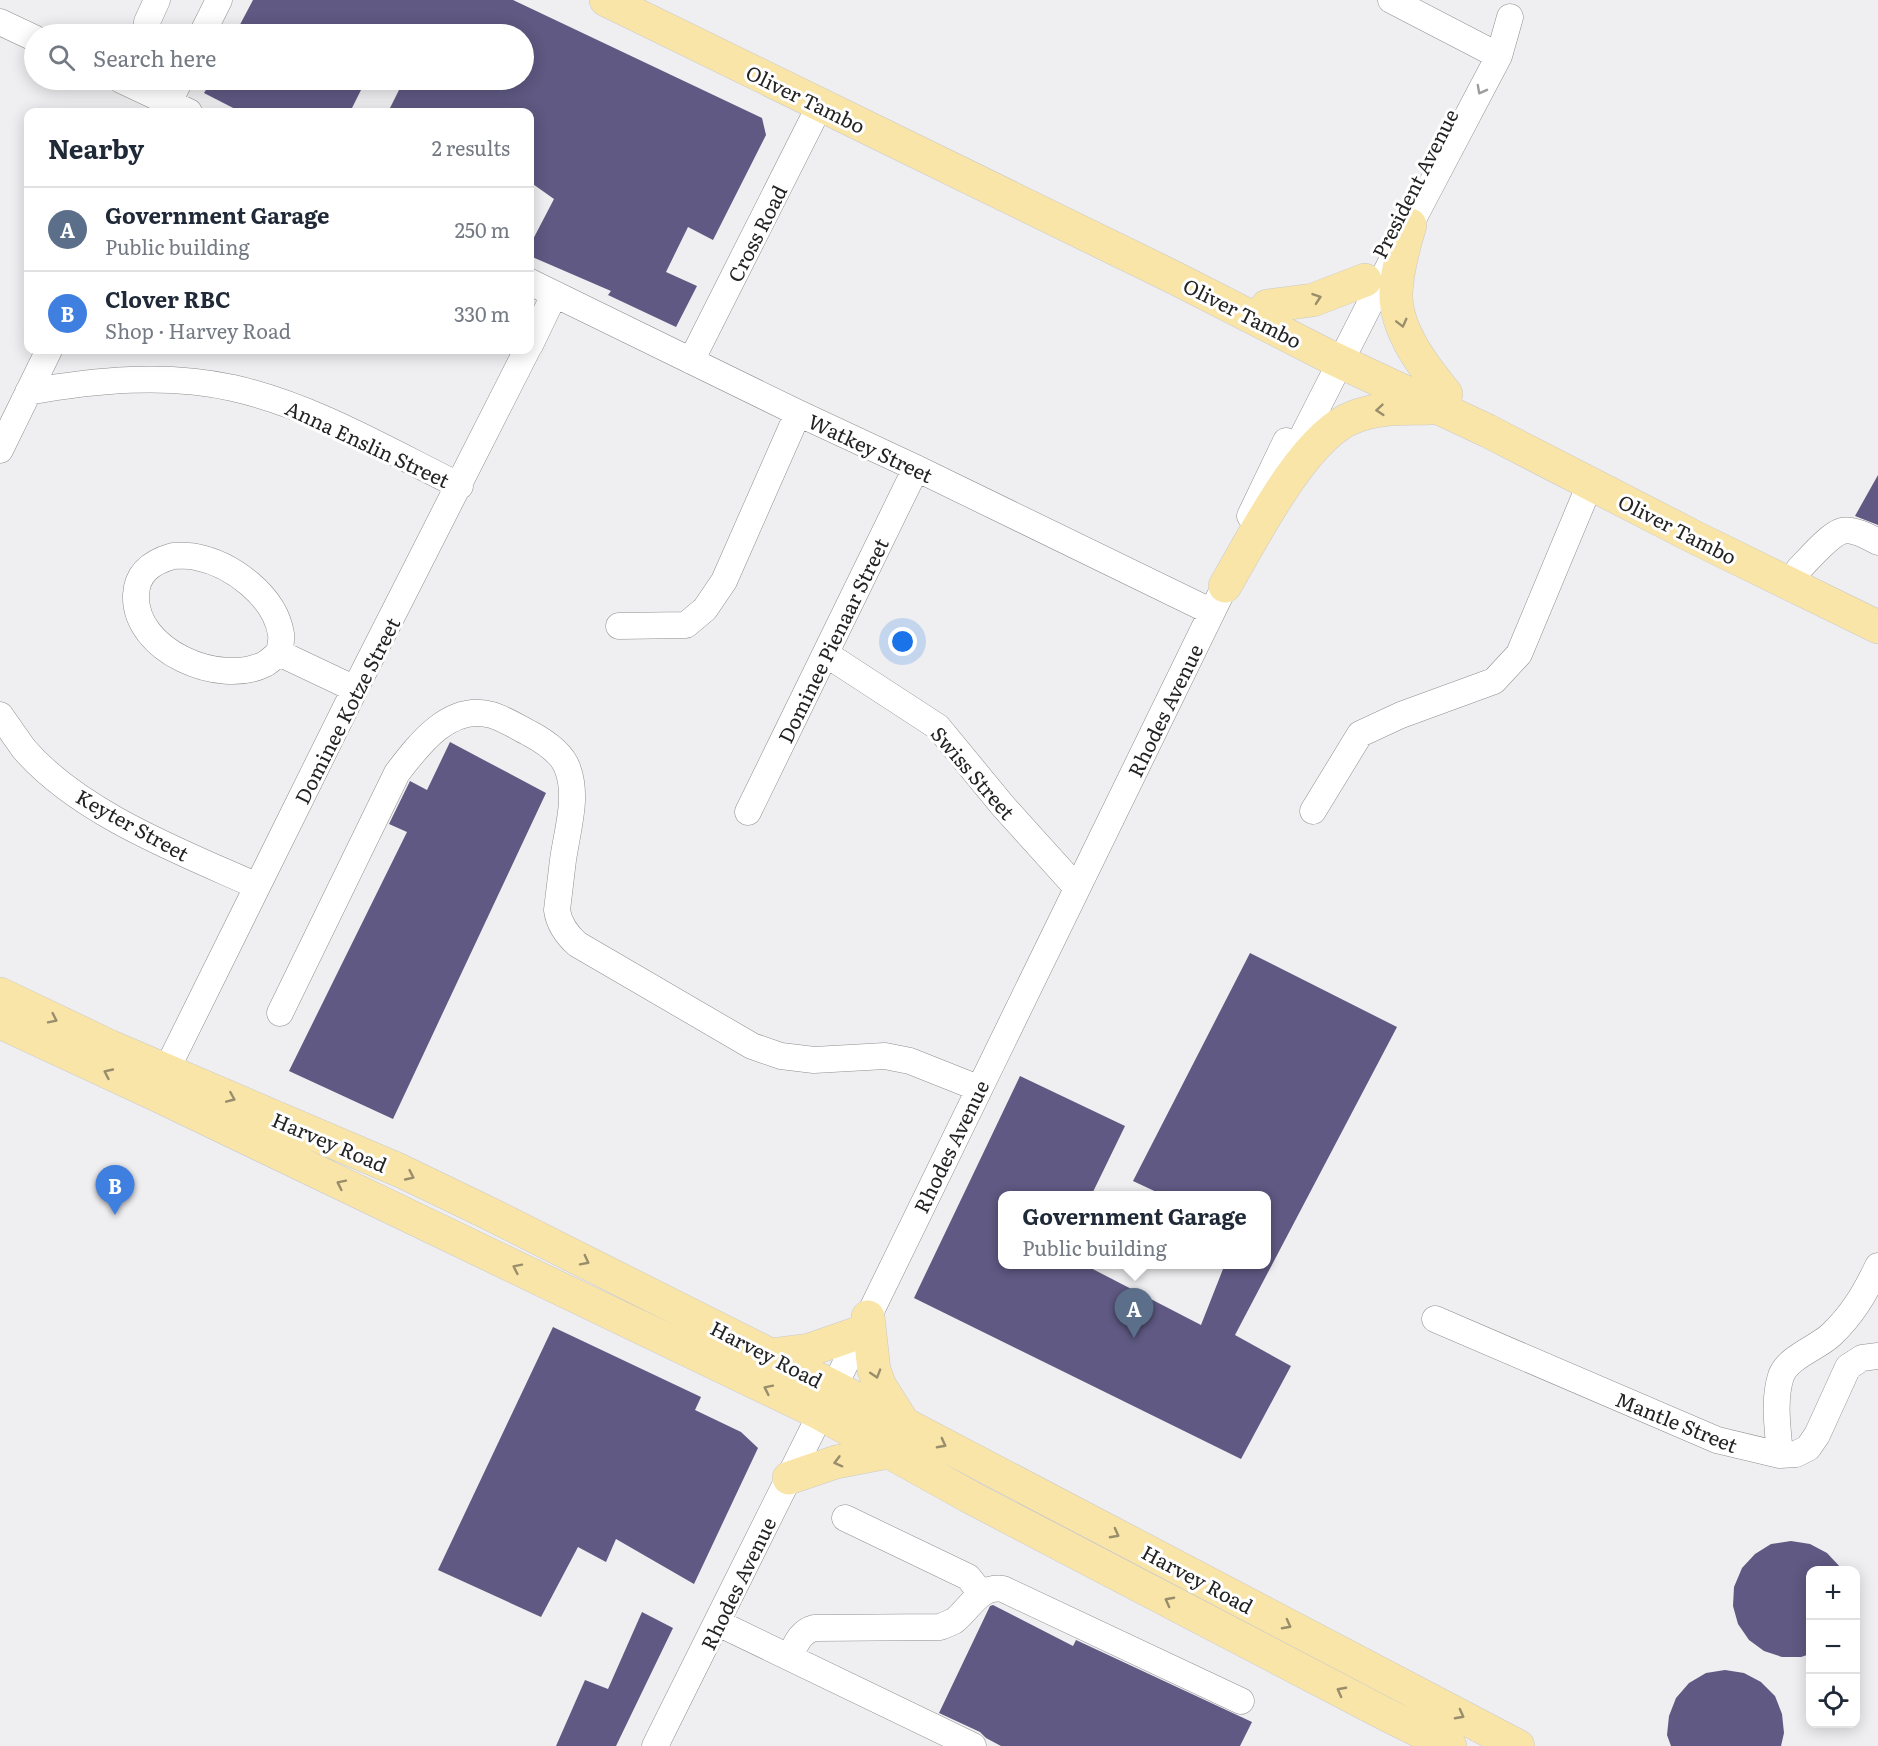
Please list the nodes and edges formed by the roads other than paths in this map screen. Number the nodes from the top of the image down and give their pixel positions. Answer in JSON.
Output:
{"nodes":[{"id":1,"x":219,"y":0,"type":"edge"},
{"id":2,"x":606,"y":0,"type":"edge"},
{"id":3,"x":645,"y":0,"type":"edge"},
{"id":4,"x":1391,"y":0,"type":"edge"},
{"id":5,"x":1515,"y":8,"type":"edge"},
{"id":6,"x":0,"y":22,"type":"edge"},
{"id":7,"x":207,"y":24,"type":"edge"},
{"id":8,"x":24,"y":33,"type":"edge"},
{"id":9,"x":1491,"y":52,"type":"junction"},
{"id":10,"x":139,"y":90,"type":"edge"},
{"id":11,"x":178,"y":90,"type":"edge"},
{"id":12,"x":820,"y":105,"type":"junction"},
{"id":13,"x":172,"y":108,"type":"edge"},
{"id":14,"x":174,"y":108,"type":"edge"},
{"id":15,"x":1410,"y":225,"type":"junction"},
{"id":16,"x":1365,"y":280,"type":"junction"},
{"id":17,"x":534,"y":284,"type":"edge"},
{"id":18,"x":554,"y":295,"type":"junction"},
{"id":19,"x":1268,"y":306,"type":"junction"},
{"id":20,"x":534,"y":337,"type":"edge"},
{"id":21,"x":1338,"y":351,"type":"junction"},
{"id":22,"x":47,"y":354,"type":"edge"},
{"id":23,"x":525,"y":354,"type":"edge"},
{"id":24,"x":691,"y":361,"type":"junction"},
{"id":25,"x":28,"y":392,"type":"junction"},
{"id":26,"x":1442,"y":401,"type":"junction"},
{"id":27,"x":798,"y":413,"type":"junction"},
{"id":28,"x":8,"y":414,"type":"edge"},
{"id":29,"x":0,"y":450,"type":"edge"},
{"id":30,"x":916,"y":468,"type":"junction"},
{"id":31,"x":1590,"y":484,"type":"junction"},
{"id":32,"x":460,"y":486,"type":"junction"},
{"id":33,"x":1699,"y":531,"type":"junction"},
{"id":34,"x":1878,"y":542,"type":"edge"},
{"id":35,"x":1799,"y":569,"type":"junction"},
{"id":36,"x":1219,"y":599,"type":"junction"},
{"id":37,"x":1878,"y":606,"type":"edge"},
{"id":38,"x":619,"y":626,"type":"dead end"},
{"id":39,"x":1878,"y":627,"type":"edge"},
{"id":40,"x":279,"y":653,"type":"junction"},
{"id":41,"x":826,"y":654,"type":"junction"},
{"id":42,"x":355,"y":689,"type":"junction"},
{"id":43,"x":0,"y":715,"type":"edge"},
{"id":44,"x":1312,"y":811,"type":"dead end"},
{"id":45,"x":748,"y":812,"type":"dead end"},
{"id":46,"x":257,"y":886,"type":"junction"},
{"id":47,"x":1077,"y":888,"type":"junction"},
{"id":48,"x":0,"y":994,"type":"edge"},
{"id":49,"x":280,"y":1013,"type":"dead end"},
{"id":50,"x":0,"y":1022,"type":"edge"},
{"id":51,"x":160,"y":1083,"type":"junction"},
{"id":52,"x":978,"y":1088,"type":"junction"},
{"id":53,"x":1878,"y":1266,"type":"edge"},
{"id":54,"x":1435,"y":1319,"type":"dead end"},
{"id":55,"x":865,"y":1324,"type":"junction"},
{"id":56,"x":770,"y":1355,"type":"junction"},
{"id":57,"x":1878,"y":1356,"type":"edge"},
{"id":58,"x":828,"y":1401,"type":"junction"},
{"id":59,"x":904,"y":1424,"type":"junction"},
{"id":60,"x":888,"y":1452,"type":"junction"},
{"id":61,"x":1780,"y":1455,"type":"junction"},
{"id":62,"x":789,"y":1478,"type":"junction"},
{"id":63,"x":845,"y":1518,"type":"dead end"},
{"id":64,"x":981,"y":1593,"type":"junction"},
{"id":65,"x":718,"y":1623,"type":"junction"},
{"id":66,"x":789,"y":1656,"type":"junction"},
{"id":67,"x":1401,"y":1685,"type":"junction"},
{"id":68,"x":1241,"y":1701,"type":"dead end"},
{"id":69,"x":1387,"y":1715,"type":"junction"},
{"id":70,"x":957,"y":1742,"type":"edge"},
{"id":71,"x":655,"y":1746,"type":"edge"},
{"id":72,"x":1450,"y":1746,"type":"edge"},
{"id":73,"x":1518,"y":1746,"type":"edge"}],
"edges":[{"from":1,"to":7,"type":"street"},
{"from":2,"to":12,"type":"main road","name":"Oliver Tambo"},
{"from":3,"to":19,"type":"main road","name":"Oliver Tambo"},
{"from":4,"to":9,"type":"street"},
{"from":5,"to":9,"type":"street","name":"President Avenue"},
{"from":6,"to":8,"type":"street"},
{"from":9,"to":15,"type":"street","name":"President Avenue","one_way":true},
{"from":9,"to":16,"type":"street","name":"President Avenue"},
{"from":10,"to":13,"type":"street"},
{"from":11,"to":14,"type":"street"},
{"from":12,"to":21,"type":"main road","name":"Oliver Tambo"},
{"from":12,"to":24,"type":"street","name":"Cross Road"},
{"from":15,"to":21,"type":"street","name":"President Avenue"},
{"from":15,"to":26,"type":"main road","one_way":true},
{"from":19,"to":16,"type":"main road","one_way":true},
{"from":16,"to":21,"type":"street","name":"President Avenue"},
{"from":17,"to":18,"type":"street","name":"Watkey Street"},
{"from":18,"to":20,"type":"street"},
{"from":18,"to":24,"type":"street","name":"Watkey Street"},
{"from":19,"to":21,"type":"main road","name":"Oliver Tambo"},
{"from":21,"to":26,"type":"main road","name":"Oliver Tambo"},
{"from":21,"to":36,"type":"street","name":"Rhodes Avenue"},
{"from":22,"to":25,"type":"street"},
{"from":23,"to":32,"type":"street","name":"Dominee Kotze Street"},
{"from":24,"to":27,"type":"street","name":"Watkey Street"},
{"from":25,"to":28,"type":"street"},
{"from":25,"to":32,"type":"street","name":"Anna Enslin Street"},
{"from":26,"to":31,"type":"main road","name":"Oliver Tambo"},
{"from":26,"to":33,"type":"main road","name":"Oliver Tambo"},
{"from":26,"to":36,"type":"main road","one_way":true},
{"from":27,"to":30,"type":"street","name":"Watkey Street"},
{"from":27,"to":38,"type":"street"},
{"from":28,"to":29,"type":"street"},
{"from":30,"to":36,"type":"street","name":"Watkey Street"},
{"from":30,"to":41,"type":"street","name":"Dominee Pienaar Street"},
{"from":31,"to":33,"type":"main road","name":"Oliver Tambo"},
{"from":31,"to":44,"type":"street"},
{"from":32,"to":42,"type":"street","name":"Dominee Kotze Street"},
{"from":33,"to":35,"type":"main road","name":"Oliver Tambo"},
{"from":33,"to":39,"type":"main road","name":"Oliver Tambo"},
{"from":34,"to":35,"type":"street"},
{"from":35,"to":37,"type":"main road","name":"Oliver Tambo"},
{"from":36,"to":47,"type":"street","name":"Rhodes Avenue"},
{"from":40,"to":40,"type":"street"},
{"from":40,"to":42,"type":"street"},
{"from":41,"to":45,"type":"street","name":"Dominee Pienaar Street"},
{"from":41,"to":47,"type":"street","name":"Swiss Street"},
{"from":42,"to":46,"type":"street","name":"Dominee Kotze Street"},
{"from":43,"to":46,"type":"street","name":"Keyter Street"},
{"from":46,"to":51,"type":"street","name":"Dominee Kotze Street"},
{"from":47,"to":52,"type":"street","name":"Rhodes Avenue"},
{"from":48,"to":51,"type":"main road","name":"Harvey Road","one_way":true},
{"from":49,"to":52,"type":"street"},
{"from":51,"to":50,"type":"main road","name":"Harvey Road","one_way":true},
{"from":51,"to":56,"type":"main road","name":"Harvey Road","one_way":true},
{"from":58,"to":51,"type":"main road","name":"Harvey Road","one_way":true},
{"from":52,"to":55,"type":"street","name":"Rhodes Avenue"},
{"from":53,"to":61,"type":"street"},
{"from":54,"to":61,"type":"street","name":"Mantle Street"},
{"from":55,"to":56,"type":"main road"},
{"from":55,"to":58,"type":"street","name":"Rhodes Avenue"},
{"from":55,"to":59,"type":"main road","one_way":true},
{"from":56,"to":58,"type":"main road","name":"Harvey Road"},
{"from":57,"to":61,"type":"street","name":"Mantle Street"},
{"from":58,"to":59,"type":"main road","name":"Harvey Road"},
{"from":58,"to":60,"type":"main road","name":"Harvey Road"},
{"from":58,"to":62,"type":"street","name":"Rhodes Avenue"},
{"from":59,"to":67,"type":"main road","name":"Harvey Road","one_way":true},
{"from":60,"to":62,"type":"main road","one_way":true},
{"from":69,"to":60,"type":"main road","name":"Harvey Road","one_way":true},
{"from":62,"to":65,"type":"street","name":"Rhodes Avenue"},
{"from":63,"to":64,"type":"street"},
{"from":64,"to":66,"type":"street"},
{"from":64,"to":68,"type":"street"},
{"from":65,"to":66,"type":"street"},
{"from":65,"to":71,"type":"street","name":"Rhodes Avenue"},
{"from":66,"to":70,"type":"street"},
{"from":67,"to":69,"type":"main road"},
{"from":67,"to":73,"type":"main road","name":"Harvey Road","one_way":true},
{"from":69,"to":72,"type":"main road","name":"Harvey Road"}]}
